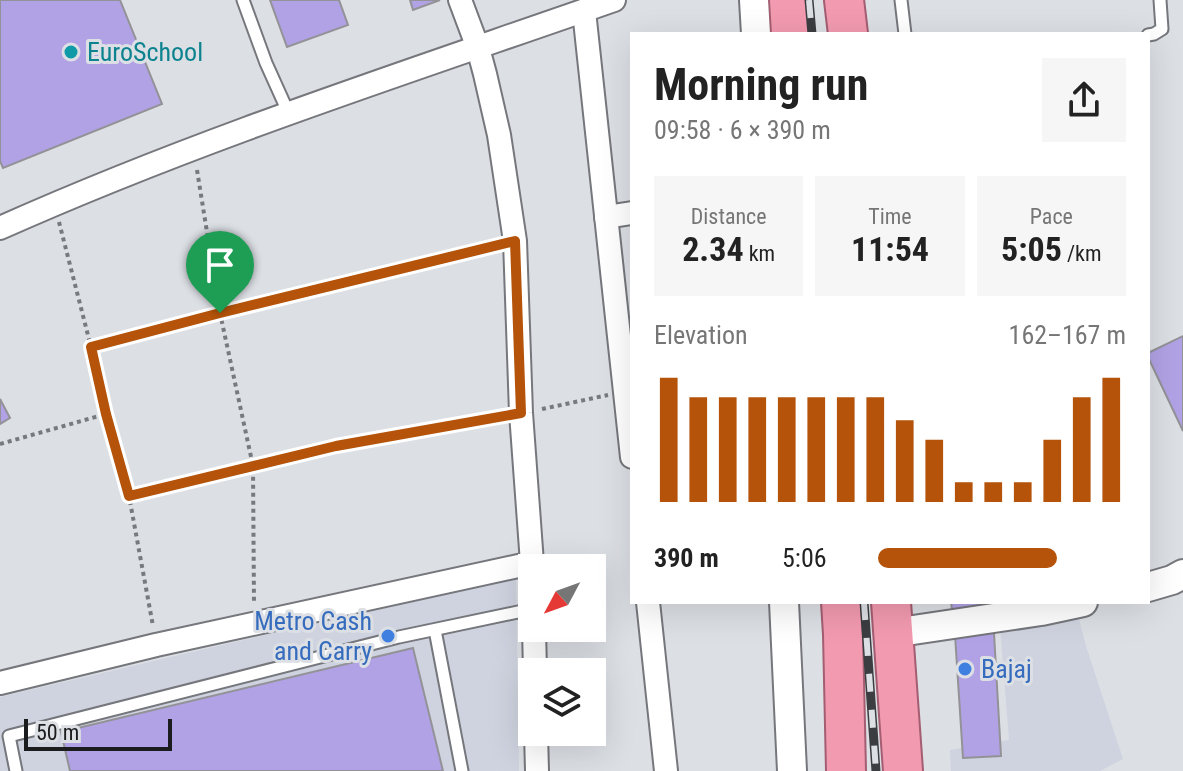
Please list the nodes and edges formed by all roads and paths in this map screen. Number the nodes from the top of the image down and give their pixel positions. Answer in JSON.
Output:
{"nodes":[{"id":1,"x":243,"y":0,"type":"edge"},
{"id":2,"x":460,"y":0,"type":"edge"},
{"id":3,"x":614,"y":0,"type":"edge"},
{"id":4,"x":754,"y":0,"type":"edge"},
{"id":5,"x":789,"y":0,"type":"edge"},
{"id":6,"x":844,"y":0,"type":"edge"},
{"id":7,"x":901,"y":0,"type":"edge"},
{"id":8,"x":1160,"y":0,"type":"edge"},
{"id":9,"x":584,"y":11,"type":"junction"},
{"id":10,"x":756,"y":32,"type":"edge"},
{"id":11,"x":791,"y":32,"type":"edge"},
{"id":12,"x":848,"y":32,"type":"edge"},
{"id":13,"x":905,"y":32,"type":"edge"},
{"id":14,"x":1150,"y":35,"type":"edge"},
{"id":15,"x":478,"y":48,"type":"junction"},
{"id":16,"x":289,"y":114,"type":"junction"},
{"id":17,"x":193,"y":148,"type":"junction"},
{"id":18,"x":55,"y":204,"type":"junction"},
{"id":19,"x":630,"y":213,"type":"edge"},
{"id":20,"x":606,"y":217,"type":"junction"},
{"id":21,"x":0,"y":228,"type":"edge"},
{"id":22,"x":515,"y":241,"type":"junction"},
{"id":23,"x":220,"y":313,"type":"junction"},
{"id":24,"x":91,"y":347,"type":"junction"},
{"id":25,"x":625,"y":391,"type":"junction"},
{"id":26,"x":521,"y":413,"type":"junction"},
{"id":27,"x":106,"y":414,"type":"junction"},
{"id":28,"x":630,"y":438,"type":"edge"},
{"id":29,"x":0,"y":444,"type":"edge"},
{"id":30,"x":253,"y":466,"type":"junction"},
{"id":31,"x":129,"y":496,"type":"junction"},
{"id":32,"x":531,"y":554,"type":"edge"},
{"id":33,"x":518,"y":568,"type":"edge"},
{"id":34,"x":1183,"y":574,"type":"edge"},
{"id":35,"x":1150,"y":586,"type":"edge"},
{"id":36,"x":648,"y":604,"type":"edge"},
{"id":37,"x":784,"y":604,"type":"edge"},
{"id":38,"x":841,"y":604,"type":"edge"},
{"id":39,"x":1074,"y":604,"type":"edge"},
{"id":40,"x":518,"y":612,"type":"edge"},
{"id":41,"x":892,"y":617,"type":"edge"},
{"id":42,"x":254,"y":624,"type":"junction"},
{"id":43,"x":435,"y":630,"type":"junction"},
{"id":44,"x":156,"y":645,"type":"junction"},
{"id":45,"x":0,"y":683,"type":"edge"},
{"id":46,"x":5,"y":737,"type":"edge"},
{"id":47,"x":536,"y":746,"type":"edge"},
{"id":48,"x":16,"y":771,"type":"edge"},
{"id":49,"x":462,"y":771,"type":"edge"},
{"id":50,"x":537,"y":771,"type":"edge"},
{"id":51,"x":666,"y":771,"type":"edge"},
{"id":52,"x":792,"y":771,"type":"edge"},
{"id":53,"x":846,"y":771,"type":"edge"},
{"id":54,"x":903,"y":771,"type":"edge"}],
"edges":[{"from":1,"to":16,"type":"lane"},
{"from":2,"to":15,"type":"street"},
{"from":3,"to":9,"type":"street"},
{"from":4,"to":10,"type":"street"},
{"from":5,"to":11,"type":"highway"},
{"from":6,"to":12,"type":"highway"},
{"from":7,"to":13,"type":"lane"},
{"from":8,"to":14,"type":"lane"},
{"from":9,"to":15,"type":"street"},
{"from":9,"to":20,"type":"street"},
{"from":15,"to":16,"type":"street"},
{"from":15,"to":22,"type":"street"},
{"from":16,"to":17,"type":"street"},
{"from":17,"to":18,"type":"street"},
{"from":17,"to":23,"type":"path"},
{"from":18,"to":21,"type":"street"},
{"from":18,"to":24,"type":"path"},
{"from":19,"to":20,"type":"street"},
{"from":20,"to":25,"type":"street"},
{"from":22,"to":23,"type":"path"},
{"from":22,"to":26,"type":"street"},
{"from":23,"to":24,"type":"path"},
{"from":23,"to":30,"type":"path"},
{"from":24,"to":27,"type":"path"},
{"from":25,"to":26,"type":"path"},
{"from":25,"to":28,"type":"street"},
{"from":26,"to":30,"type":"path"},
{"from":26,"to":32,"type":"street"},
{"from":27,"to":29,"type":"path"},
{"from":27,"to":31,"type":"path"},
{"from":30,"to":31,"type":"path"},
{"from":30,"to":42,"type":"path"},
{"from":31,"to":44,"type":"path"},
{"from":33,"to":42,"type":"street"},
{"from":34,"to":35,"type":"street"},
{"from":36,"to":51,"type":"street"},
{"from":37,"to":52,"type":"street"},
{"from":38,"to":53,"type":"highway"},
{"from":39,"to":41,"type":"street"},
{"from":40,"to":43,"type":"lane"},
{"from":41,"to":54,"type":"highway"},
{"from":42,"to":44,"type":"street"},
{"from":43,"to":46,"type":"lane"},
{"from":43,"to":49,"type":"lane"},
{"from":44,"to":45,"type":"street"},
{"from":46,"to":48,"type":"lane"},
{"from":47,"to":50,"type":"street"}]}
